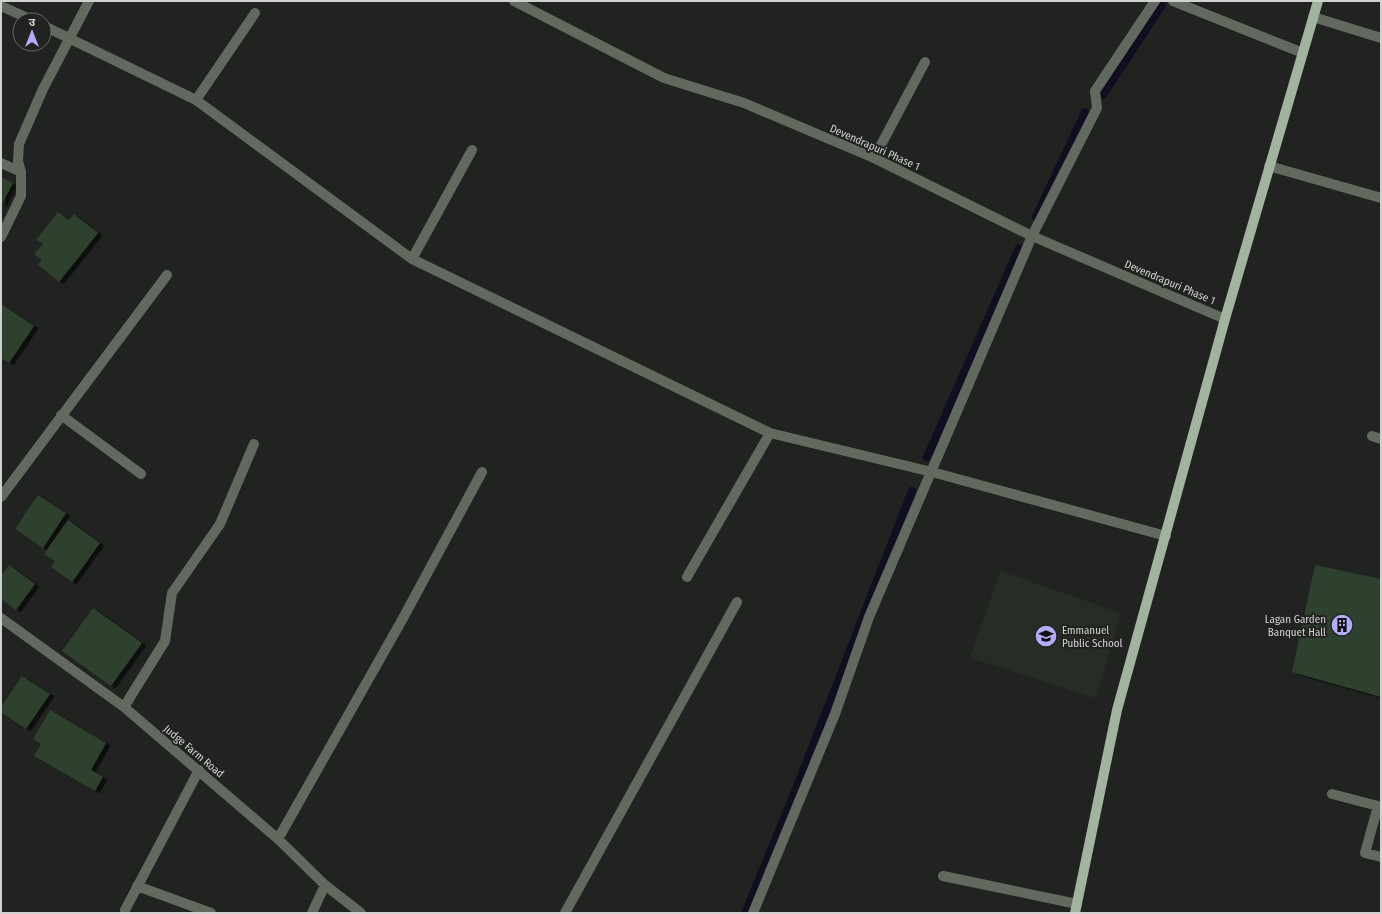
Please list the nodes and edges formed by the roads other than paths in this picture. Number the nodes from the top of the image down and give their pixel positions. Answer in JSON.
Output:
{"nodes":[{"id":1,"x":89,"y":1,"type":"edge"},
{"id":2,"x":514,"y":1,"type":"edge"},
{"id":3,"x":1155,"y":1,"type":"edge"},
{"id":4,"x":1174,"y":1,"type":"edge"},
{"id":5,"x":1318,"y":1,"type":"edge"},
{"id":6,"x":1,"y":6,"type":"edge"},
{"id":7,"x":14,"y":12,"type":"edge"},
{"id":8,"x":255,"y":13,"type":"dead end"},
{"id":9,"x":1313,"y":17,"type":"junction"},
{"id":10,"x":52,"y":29,"type":"edge"},
{"id":11,"x":70,"y":37,"type":"junction"},
{"id":12,"x":1381,"y":38,"type":"edge"},
{"id":13,"x":1303,"y":53,"type":"junction"},
{"id":14,"x":925,"y":62,"type":"dead end"},
{"id":15,"x":196,"y":100,"type":"junction"},
{"id":16,"x":472,"y":150,"type":"dead end"},
{"id":17,"x":874,"y":158,"type":"junction"},
{"id":18,"x":1,"y":162,"type":"edge"},
{"id":19,"x":1269,"y":166,"type":"junction"},
{"id":20,"x":22,"y":172,"type":"junction"},
{"id":21,"x":1381,"y":198,"type":"edge"},
{"id":22,"x":1032,"y":236,"type":"junction"},
{"id":23,"x":1,"y":237,"type":"edge"},
{"id":24,"x":412,"y":259,"type":"junction"},
{"id":25,"x":167,"y":275,"type":"dead end"},
{"id":26,"x":1225,"y":319,"type":"junction"},
{"id":27,"x":61,"y":415,"type":"junction"},
{"id":28,"x":770,"y":433,"type":"junction"},
{"id":29,"x":254,"y":444,"type":"dead end"},
{"id":30,"x":482,"y":472,"type":"dead end"},
{"id":31,"x":932,"y":472,"type":"junction"},
{"id":32,"x":141,"y":474,"type":"dead end"},
{"id":33,"x":1,"y":497,"type":"edge"},
{"id":34,"x":1166,"y":536,"type":"junction"},
{"id":35,"x":686,"y":577,"type":"dead end"},
{"id":36,"x":737,"y":602,"type":"dead end"},
{"id":37,"x":1,"y":618,"type":"edge"},
{"id":38,"x":124,"y":707,"type":"junction"},
{"id":39,"x":199,"y":770,"type":"junction"},
{"id":40,"x":1332,"y":794,"type":"dead end"},
{"id":41,"x":278,"y":840,"type":"junction"},
{"id":42,"x":1381,"y":857,"type":"edge"},
{"id":43,"x":943,"y":876,"type":"dead end"},
{"id":44,"x":325,"y":885,"type":"junction"},
{"id":45,"x":137,"y":886,"type":"junction"},
{"id":46,"x":1076,"y":908,"type":"edge"},
{"id":47,"x":125,"y":910,"type":"dead end"},
{"id":48,"x":211,"y":913,"type":"edge"},
{"id":49,"x":312,"y":913,"type":"edge"},
{"id":50,"x":361,"y":913,"type":"edge"},
{"id":51,"x":565,"y":913,"type":"edge"},
{"id":52,"x":753,"y":913,"type":"edge"}],
"edges":[{"from":1,"to":11,"type":"street"},
{"from":2,"to":17,"type":"street","name":"Devendrapuri Phase 1"},
{"from":3,"to":22,"type":"street"},
{"from":4,"to":13,"type":"street"},
{"from":5,"to":9,"type":"main road"},
{"from":6,"to":7,"type":"street"},
{"from":8,"to":15,"type":"street"},
{"from":9,"to":12,"type":"street"},
{"from":9,"to":13,"type":"main road"},
{"from":10,"to":11,"type":"street"},
{"from":11,"to":15,"type":"street"},
{"from":11,"to":20,"type":"street"},
{"from":13,"to":19,"type":"main road"},
{"from":14,"to":17,"type":"street"},
{"from":15,"to":24,"type":"street"},
{"from":16,"to":24,"type":"street"},
{"from":17,"to":22,"type":"street","name":"Devendrapuri Phase 1"},
{"from":18,"to":20,"type":"street"},
{"from":19,"to":21,"type":"street"},
{"from":19,"to":26,"type":"main road"},
{"from":20,"to":23,"type":"street"},
{"from":22,"to":26,"type":"street","name":"Devendrapuri Phase 1"},
{"from":22,"to":31,"type":"street"},
{"from":24,"to":28,"type":"street"},
{"from":25,"to":27,"type":"street"},
{"from":26,"to":34,"type":"main road"},
{"from":27,"to":32,"type":"street"},
{"from":27,"to":33,"type":"street"},
{"from":28,"to":31,"type":"street"},
{"from":28,"to":35,"type":"street"},
{"from":29,"to":38,"type":"street"},
{"from":30,"to":41,"type":"street"},
{"from":31,"to":34,"type":"street"},
{"from":31,"to":52,"type":"street"},
{"from":34,"to":46,"type":"main road"},
{"from":36,"to":51,"type":"street"},
{"from":37,"to":38,"type":"street","name":"Judge Farm Road"},
{"from":38,"to":39,"type":"street","name":"Judge Farm Road"},
{"from":39,"to":41,"type":"street","name":"Judge Farm Road"},
{"from":39,"to":45,"type":"street"},
{"from":40,"to":42,"type":"street"},
{"from":41,"to":44,"type":"street","name":"Judge Farm Road"},
{"from":43,"to":46,"type":"street"},
{"from":44,"to":49,"type":"street"},
{"from":44,"to":50,"type":"street","name":"Judge Farm Road"},
{"from":45,"to":47,"type":"street"},
{"from":45,"to":48,"type":"street"}]}
